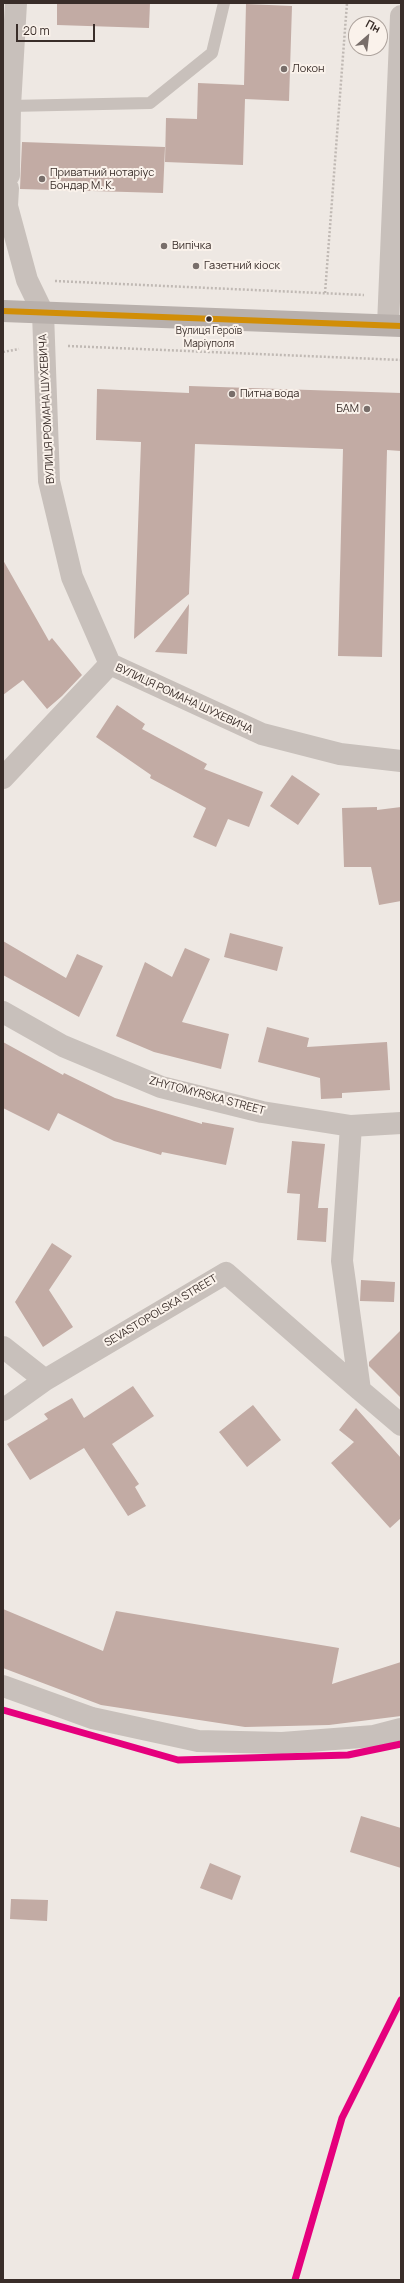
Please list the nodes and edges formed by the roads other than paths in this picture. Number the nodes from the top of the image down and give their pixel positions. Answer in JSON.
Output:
{"nodes":[{"id":1,"x":16,"y":3,"type":"edge"},
{"id":2,"x":224,"y":3,"type":"edge"},
{"id":3,"x":401,"y":16,"type":"edge"},
{"id":4,"x":10,"y":106,"type":"junction"},
{"id":5,"x":6,"y":148,"type":"edge"},
{"id":6,"x":3,"y":311,"type":"edge"},
{"id":7,"x":43,"y":313,"type":"junction"},
{"id":8,"x":395,"y":325,"type":"edge"},
{"id":9,"x":110,"y":664,"type":"junction"},
{"id":10,"x":401,"y":761,"type":"edge"},
{"id":11,"x":3,"y":778,"type":"edge"},
{"id":12,"x":3,"y":1012,"type":"edge"},
{"id":13,"x":401,"y":1123,"type":"edge"},
{"id":14,"x":352,"y":1126,"type":"junction"},
{"id":15,"x":3,"y":1347,"type":"edge"},
{"id":16,"x":45,"y":1380,"type":"junction"},
{"id":17,"x":360,"y":1390,"type":"junction"},
{"id":18,"x":3,"y":1410,"type":"edge"},
{"id":19,"x":401,"y":1425,"type":"edge"},
{"id":20,"x":3,"y":1686,"type":"edge"},
{"id":21,"x":401,"y":1729,"type":"edge"}],
"edges":[{"from":1,"to":4,"type":"street"},
{"from":2,"to":4,"type":"lane"},
{"from":3,"to":8,"type":"street"},
{"from":4,"to":5,"type":"street"},
{"from":5,"to":7,"type":"street"},
{"from":6,"to":7,"type":"main road"},
{"from":7,"to":8,"type":"main road"},
{"from":7,"to":9,"type":"street","name":"ВУЛИЦЯ РОМАНА ШУХЕВИЧА"},
{"from":9,"to":10,"type":"street","name":"ВУЛИЦЯ РОМАНА ШУХЕВИЧА"},
{"from":9,"to":11,"type":"street"},
{"from":12,"to":14,"type":"street","name":"ZHYTOMYRSKA STREET"},
{"from":13,"to":14,"type":"street","name":"ZHYTOMYRSKA STREET"},
{"from":14,"to":17,"type":"street"},
{"from":15,"to":16,"type":"street"},
{"from":16,"to":17,"type":"street","name":"SEVASTOPOLSKA STREET"},
{"from":16,"to":18,"type":"street","name":"SEVASTOPOLSKA STREET"},
{"from":17,"to":19,"type":"street","name":"SEVASTOPOLSKA STREET"},
{"from":20,"to":21,"type":"street"}]}
